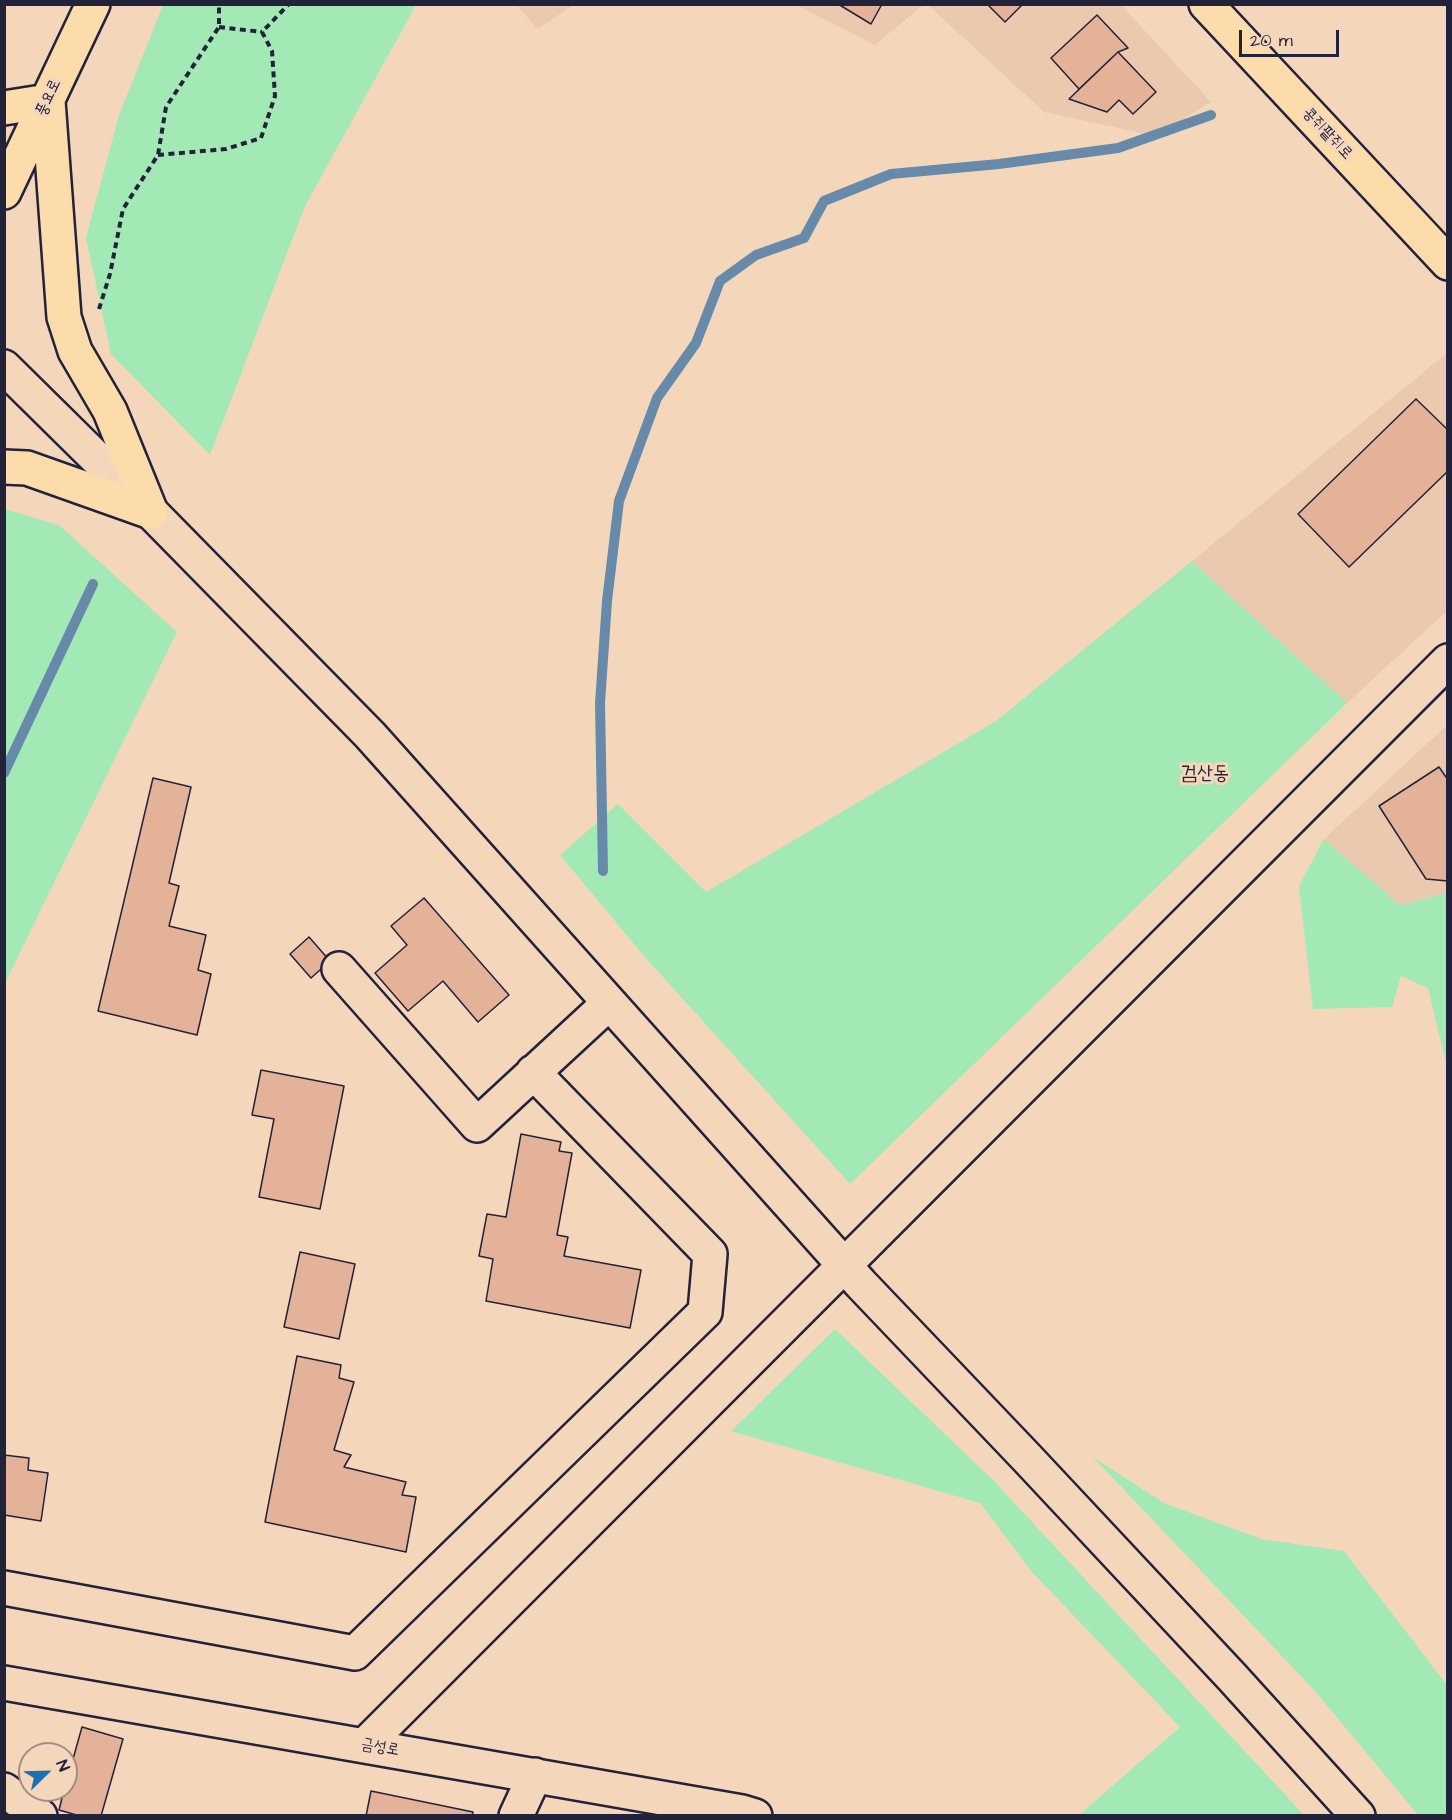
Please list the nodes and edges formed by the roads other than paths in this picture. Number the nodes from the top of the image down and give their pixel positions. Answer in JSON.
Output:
{"nodes":[{"id":1,"x":93,"y":4,"type":"edge"},
{"id":2,"x":1206,"y":4,"type":"edge"},
{"id":3,"x":48,"y":101,"type":"junction"},
{"id":4,"x":4,"y":108,"type":"edge"},
{"id":5,"x":4,"y":192,"type":"edge"},
{"id":6,"x":1448,"y":263,"type":"edge"},
{"id":7,"x":4,"y":367,"type":"edge"},
{"id":8,"x":4,"y":467,"type":"edge"},
{"id":9,"x":151,"y":512,"type":"junction"},
{"id":10,"x":1448,"y":661,"type":"edge"},
{"id":11,"x":339,"y":969,"type":"dead end"},
{"id":12,"x":609,"y":1003,"type":"junction"},
{"id":13,"x":533,"y":1072,"type":"junction"},
{"id":14,"x":844,"y":1264,"type":"junction"},
{"id":15,"x":4,"y":1588,"type":"edge"},
{"id":16,"x":4,"y":1683,"type":"edge"},
{"id":17,"x":364,"y":1746,"type":"junction"},
{"id":18,"x":535,"y":1775,"type":"junction"},
{"id":19,"x":4,"y":1790,"type":"edge"},
{"id":20,"x":40,"y":1815,"type":"edge"},
{"id":21,"x":516,"y":1815,"type":"edge"},
{"id":22,"x":755,"y":1815,"type":"edge"},
{"id":23,"x":1358,"y":1815,"type":"edge"}],
"edges":[{"from":1,"to":3,"type":"main road","name":"풍요로"},
{"from":2,"to":6,"type":"main road","name":"콩쥐팥쥐로"},
{"from":3,"to":4,"type":"main road"},
{"from":3,"to":5,"type":"main road","name":"풍요로"},
{"from":3,"to":9,"type":"main road"},
{"from":7,"to":9,"type":"street"},
{"from":8,"to":9,"type":"main road"},
{"from":9,"to":12,"type":"street"},
{"from":10,"to":14,"type":"street"},
{"from":11,"to":13,"type":"street"},
{"from":12,"to":13,"type":"street"},
{"from":12,"to":14,"type":"street"},
{"from":13,"to":15,"type":"street"},
{"from":14,"to":17,"type":"street"},
{"from":14,"to":23,"type":"street"},
{"from":16,"to":17,"type":"street","name":"금성로"},
{"from":17,"to":18,"type":"street","name":"금성로"},
{"from":18,"to":21,"type":"street"},
{"from":18,"to":22,"type":"street","name":"금성로"},
{"from":19,"to":20,"type":"street"}]}
